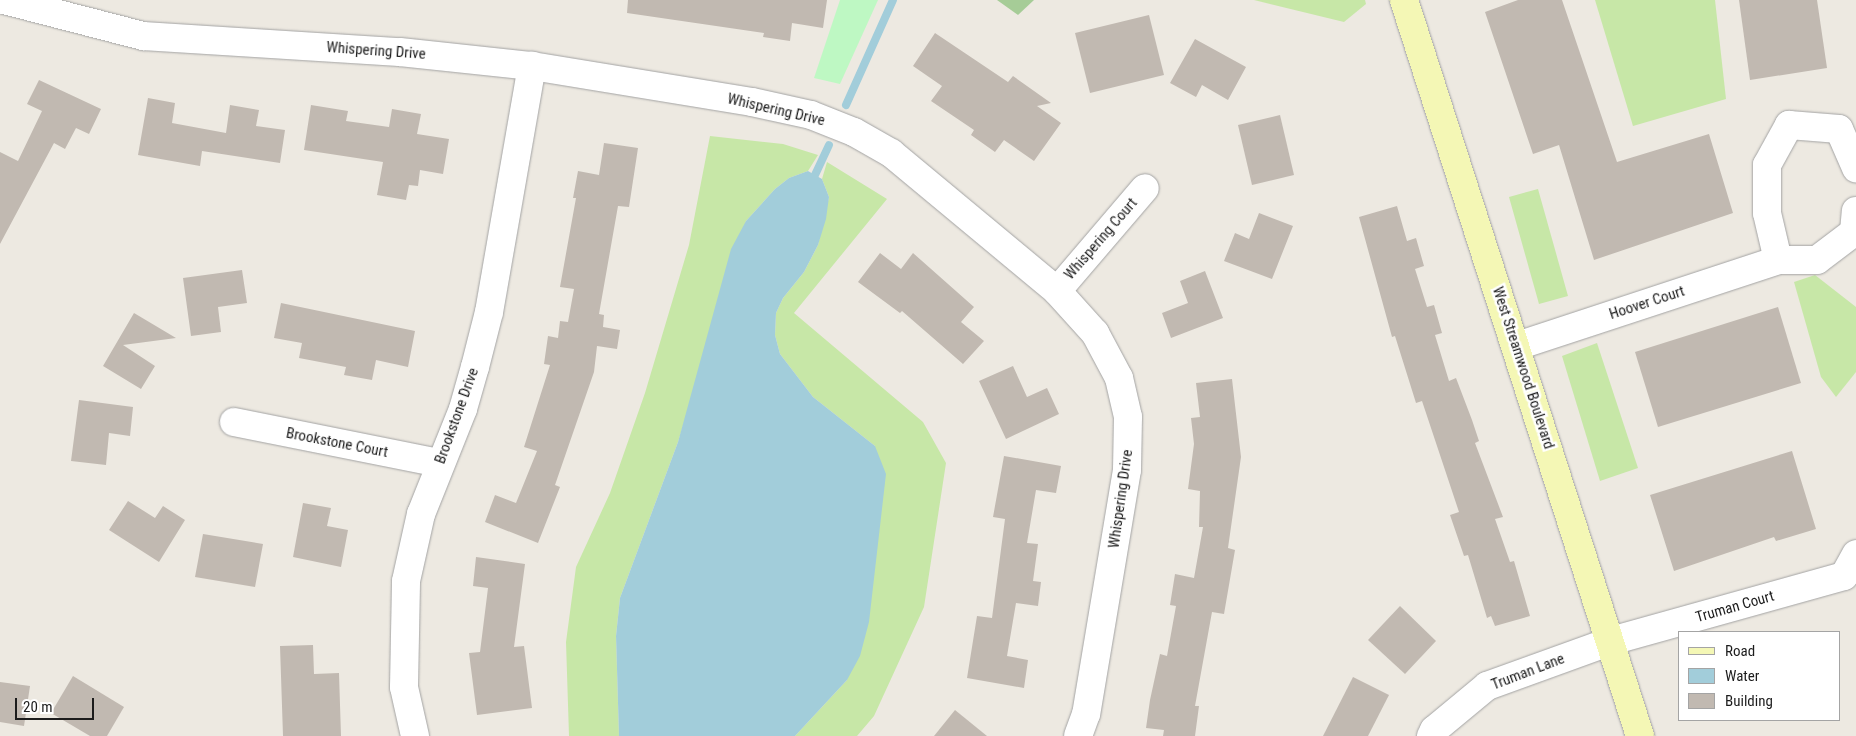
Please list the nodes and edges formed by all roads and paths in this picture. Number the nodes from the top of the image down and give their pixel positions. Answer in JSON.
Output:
{"nodes":[{"id":1,"x":4,"y":0,"type":"edge"},
{"id":2,"x":1404,"y":0,"type":"edge"},
{"id":3,"x":0,"y":9,"type":"edge"},
{"id":4,"x":532,"y":66,"type":"junction"},
{"id":5,"x":1856,"y":168,"type":"edge"},
{"id":6,"x":1145,"y":188,"type":"dead end"},
{"id":7,"x":1856,"y":210,"type":"edge"},
{"id":8,"x":1778,"y":260,"type":"junction"},
{"id":9,"x":1057,"y":290,"type":"junction"},
{"id":10,"x":1517,"y":346,"type":"junction"},
{"id":11,"x":234,"y":422,"type":"dead end"},
{"id":12,"x":440,"y":463,"type":"junction"},
{"id":13,"x":1855,"y":564,"type":"edge"},
{"id":14,"x":1610,"y":641,"type":"junction"},
{"id":15,"x":415,"y":736,"type":"edge"},
{"id":16,"x":1078,"y":736,"type":"edge"},
{"id":17,"x":1432,"y":736,"type":"edge"},
{"id":18,"x":1640,"y":736,"type":"edge"}],
"edges":[{"from":1,"to":3,"type":"street"},
{"from":1,"to":4,"type":"street","name":"Whispering Drive"},
{"from":2,"to":10,"type":"street","name":"West Streamwood Boulevard"},
{"from":4,"to":9,"type":"street","name":"Whispering Drive"},
{"from":4,"to":12,"type":"street","name":"Brookstone Drive"},
{"from":5,"to":8,"type":"street"},
{"from":6,"to":9,"type":"street","name":"Whispering Court"},
{"from":7,"to":8,"type":"street","name":"Hoover Court"},
{"from":8,"to":10,"type":"street","name":"Hoover Court"},
{"from":9,"to":16,"type":"street","name":"Whispering Drive"},
{"from":10,"to":14,"type":"street","name":"West Streamwood Boulevard"},
{"from":11,"to":12,"type":"street","name":"Brookstone Court"},
{"from":12,"to":15,"type":"street","name":"Brookstone Drive"},
{"from":13,"to":14,"type":"street","name":"Truman Court"},
{"from":14,"to":17,"type":"street","name":"Truman Lane"},
{"from":14,"to":18,"type":"street","name":"West Streamwood Boulevard"}]}
